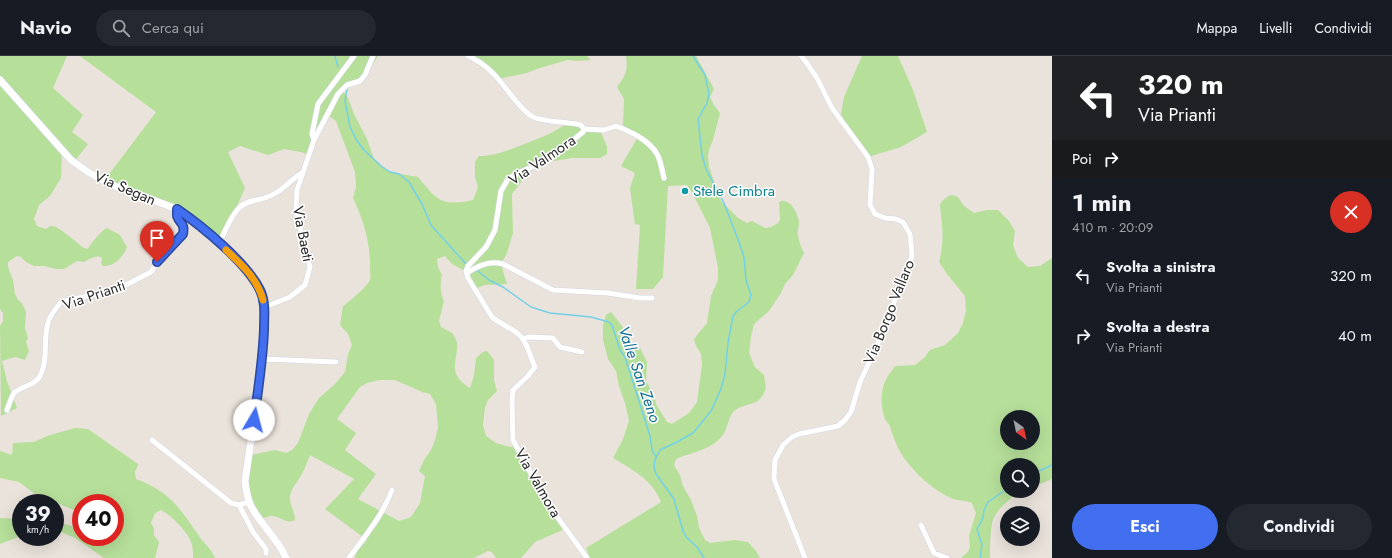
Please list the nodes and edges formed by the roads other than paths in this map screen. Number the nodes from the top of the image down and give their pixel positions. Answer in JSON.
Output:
{"nodes":[{"id":1,"x":354,"y":56,"type":"edge"},
{"id":2,"x":373,"y":56,"type":"edge"},
{"id":3,"x":468,"y":56,"type":"edge"},
{"id":4,"x":801,"y":56,"type":"edge"},
{"id":5,"x":0,"y":80,"type":"edge"},
{"id":6,"x":584,"y":129,"type":"junction"},
{"id":7,"x":314,"y":140,"type":"junction"},
{"id":8,"x":302,"y":173,"type":"junction"},
{"id":9,"x":664,"y":178,"type":"dead end"},
{"id":10,"x":177,"y":209,"type":"junction"},
{"id":11,"x":219,"y":243,"type":"junction"},
{"id":12,"x":467,"y":273,"type":"junction"},
{"id":13,"x":652,"y":298,"type":"dead end"},
{"id":14,"x":264,"y":307,"type":"junction"},
{"id":15,"x":523,"y":339,"type":"junction"},
{"id":16,"x":582,"y":352,"type":"dead end"},
{"id":17,"x":263,"y":359,"type":"junction"},
{"id":18,"x":336,"y":362,"type":"dead end"},
{"id":19,"x":7,"y":410,"type":"dead end"},
{"id":20,"x":152,"y":440,"type":"dead end"},
{"id":21,"x":392,"y":490,"type":"dead end"},
{"id":22,"x":249,"y":502,"type":"junction"},
{"id":23,"x":239,"y":505,"type":"junction"},
{"id":24,"x":920,"y":525,"type":"dead end"},
{"id":25,"x":266,"y":553,"type":"dead end"},
{"id":26,"x":286,"y":558,"type":"edge"},
{"id":27,"x":349,"y":558,"type":"edge"},
{"id":28,"x":587,"y":558,"type":"edge"},
{"id":29,"x":805,"y":558,"type":"edge"},
{"id":30,"x":947,"y":558,"type":"edge"}],
"edges":[{"from":1,"to":7,"type":"street","name":"Via Baeti"},
{"from":2,"to":7,"type":"street"},
{"from":3,"to":6,"type":"street","name":"Via Valmora"},
{"from":4,"to":29,"type":"street","name":"Via Borgo Vallaro"},
{"from":5,"to":10,"type":"street","name":"Via Segan"},
{"from":6,"to":9,"type":"street"},
{"from":6,"to":12,"type":"street","name":"Via Valmora"},
{"from":7,"to":8,"type":"street","name":"Via Baeti"},
{"from":8,"to":11,"type":"street"},
{"from":8,"to":14,"type":"street","name":"Via Baeti"},
{"from":10,"to":11,"type":"street","name":"Via Segan"},
{"from":10,"to":19,"type":"street","name":"Via Prianti"},
{"from":11,"to":14,"type":"street","name":"Via Segan"},
{"from":12,"to":13,"type":"street"},
{"from":12,"to":15,"type":"street","name":"Via Valmora"},
{"from":14,"to":17,"type":"street","name":"Via Segan"},
{"from":15,"to":16,"type":"street"},
{"from":15,"to":28,"type":"street","name":"Via Valmora"},
{"from":17,"to":18,"type":"street"},
{"from":17,"to":22,"type":"street","name":"Via Segan"},
{"from":20,"to":23,"type":"street"},
{"from":21,"to":27,"type":"street"},
{"from":22,"to":23,"type":"street"},
{"from":22,"to":26,"type":"street","name":"Via Segan"},
{"from":23,"to":25,"type":"street"},
{"from":24,"to":30,"type":"street"}]}
